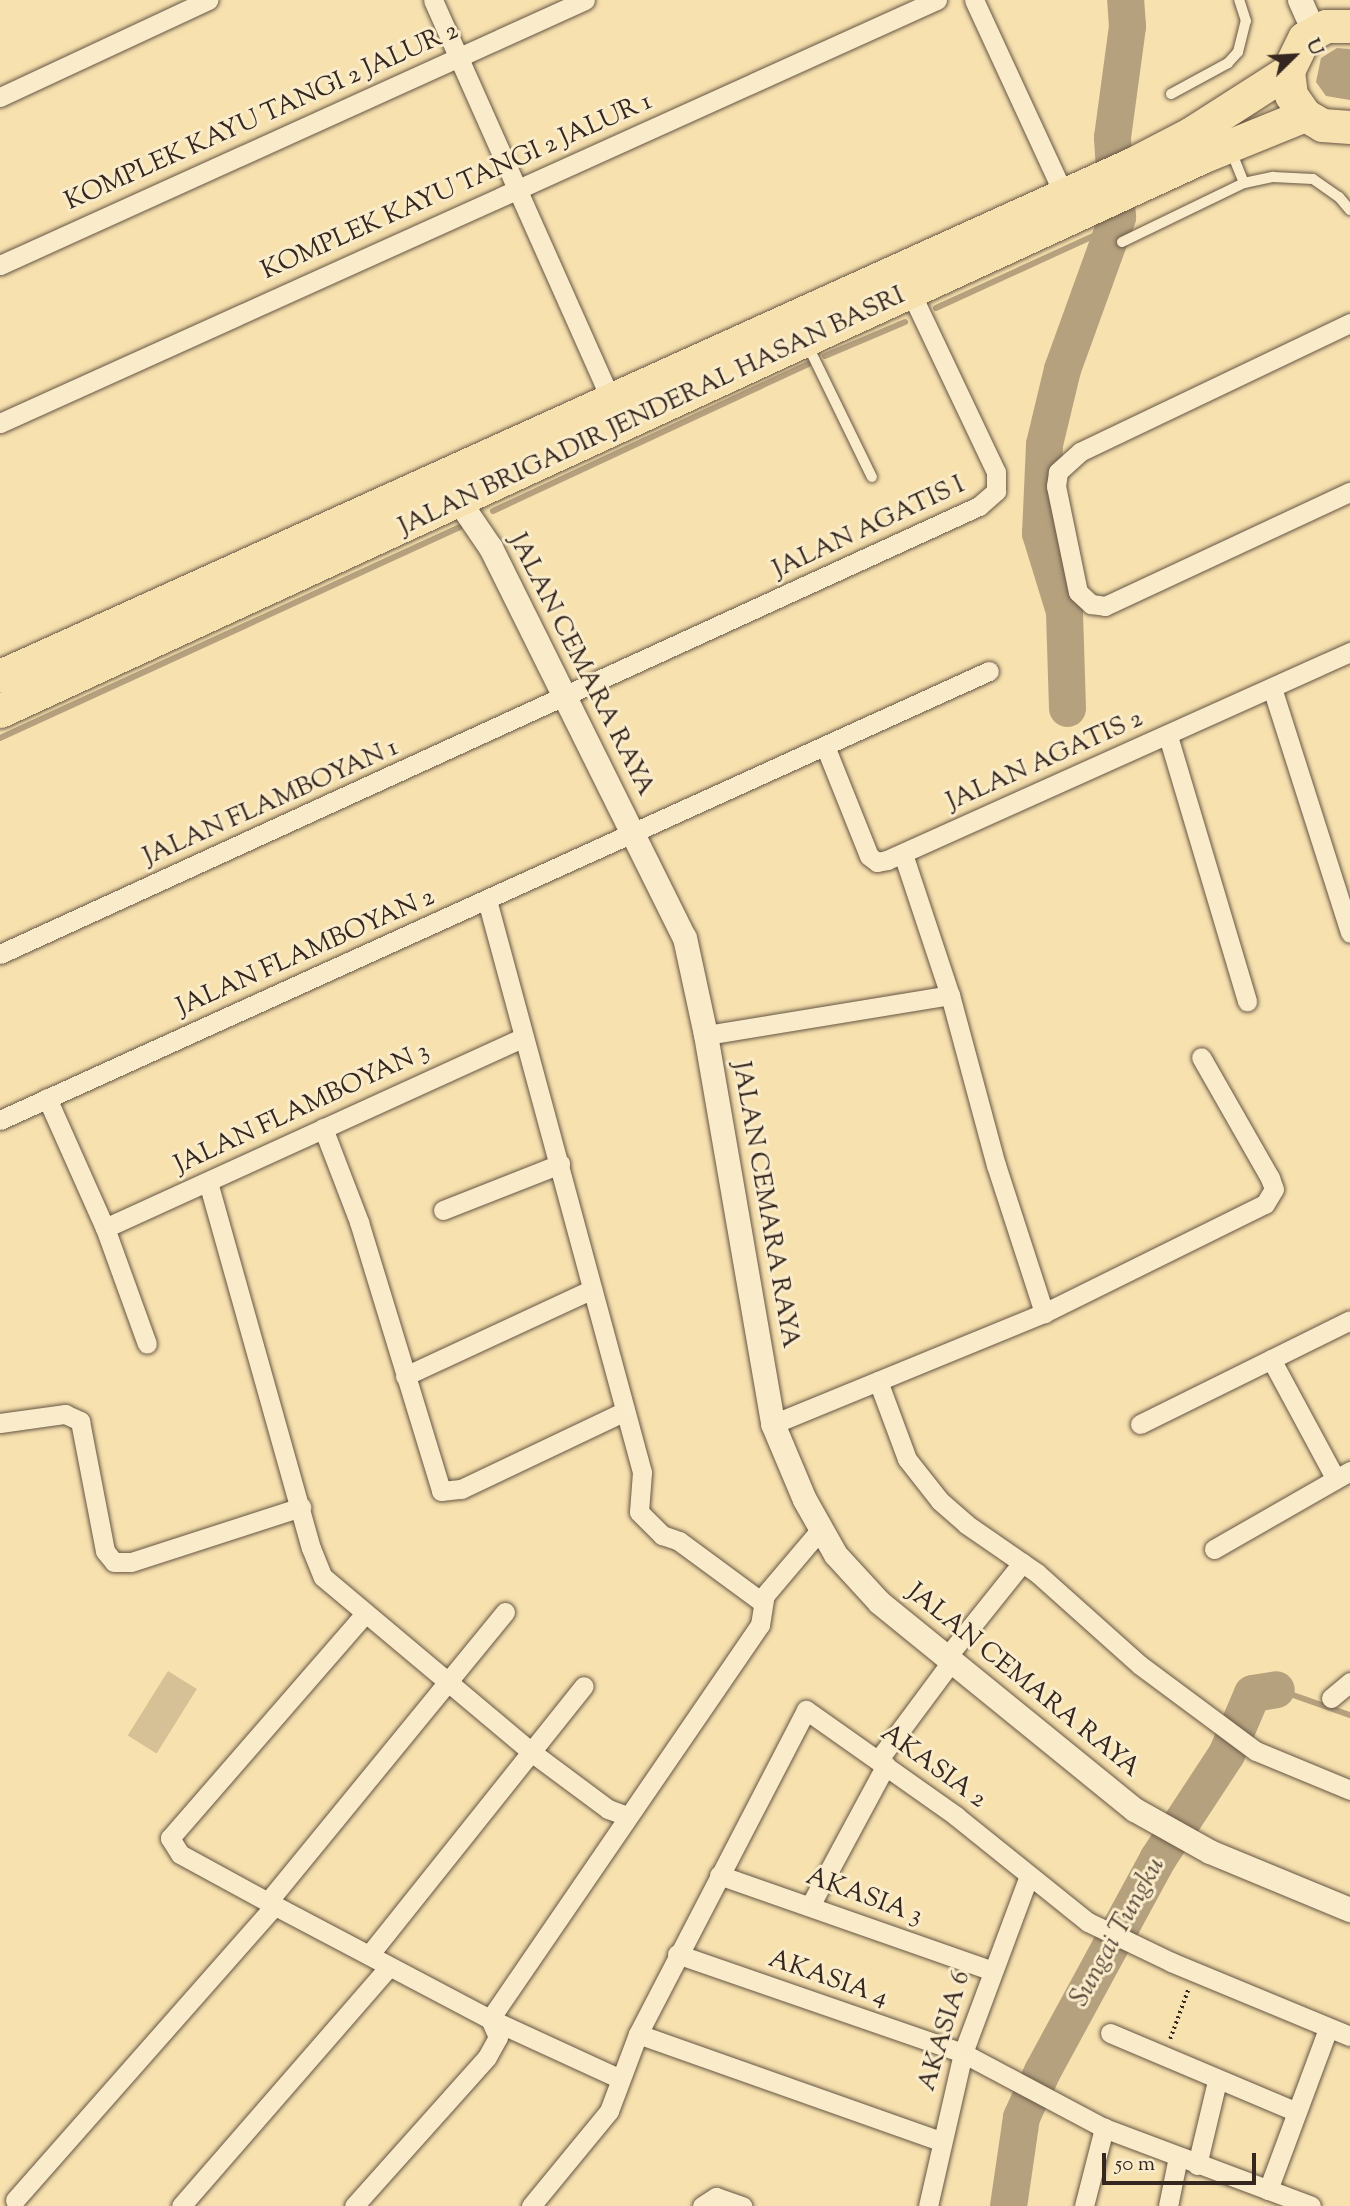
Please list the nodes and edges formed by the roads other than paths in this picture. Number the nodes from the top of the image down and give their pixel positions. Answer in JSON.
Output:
{"nodes":[{"id":1,"x":208,"y":0,"type":"edge"},
{"id":2,"x":433,"y":0,"type":"edge"},
{"id":3,"x":585,"y":0,"type":"edge"},
{"id":4,"x":937,"y":0,"type":"edge"},
{"id":5,"x":974,"y":0,"type":"edge"},
{"id":6,"x":1239,"y":0,"type":"edge"},
{"id":7,"x":1300,"y":0,"type":"edge"},
{"id":8,"x":1350,"y":26,"type":"edge"},
{"id":9,"x":1314,"y":31,"type":"junction"},
{"id":10,"x":458,"y":58,"type":"junction"},
{"id":11,"x":1288,"y":71,"type":"junction"},
{"id":12,"x":1171,"y":94,"type":"dead end"},
{"id":13,"x":0,"y":97,"type":"edge"},
{"id":14,"x":1305,"y":115,"type":"junction"},
{"id":15,"x":1350,"y":127,"type":"edge"},
{"id":16,"x":1229,"y":148,"type":"junction"},
{"id":17,"x":1141,"y":173,"type":"junction"},
{"id":18,"x":1244,"y":183,"type":"junction"},
{"id":19,"x":516,"y":189,"type":"junction"},
{"id":20,"x":1098,"y":193,"type":"junction"},
{"id":21,"x":1064,"y":195,"type":"junction"},
{"id":22,"x":1350,"y":211,"type":"edge"},
{"id":23,"x":1009,"y":234,"type":"junction"},
{"id":24,"x":1122,"y":242,"type":"dead end"},
{"id":25,"x":0,"y":265,"type":"edge"},
{"id":26,"x":911,"y":293,"type":"junction"},
{"id":27,"x":835,"y":312,"type":"junction"},
{"id":28,"x":1350,"y":323,"type":"edge"},
{"id":29,"x":806,"y":340,"type":"junction"},
{"id":30,"x":611,"y":400,"type":"junction"},
{"id":31,"x":0,"y":423,"type":"edge"},
{"id":32,"x":872,"y":477,"type":"dead end"},
{"id":33,"x":450,"y":489,"type":"junction"},
{"id":34,"x":1350,"y":492,"type":"edge"},
{"id":35,"x":1350,"y":652,"type":"edge"},
{"id":36,"x":989,"y":671,"type":"dead end"},
{"id":37,"x":0,"y":676,"type":"edge"},
{"id":38,"x":1272,"y":688,"type":"junction"},
{"id":39,"x":564,"y":700,"type":"junction"},
{"id":40,"x":0,"y":711,"type":"edge"},
{"id":41,"x":1168,"y":736,"type":"junction"},
{"id":42,"x":825,"y":746,"type":"junction"},
{"id":43,"x":634,"y":836,"type":"junction"},
{"id":44,"x":903,"y":854,"type":"junction"},
{"id":45,"x":487,"y":900,"type":"junction"},
{"id":46,"x":1350,"y":933,"type":"edge"},
{"id":47,"x":0,"y":954,"type":"edge"},
{"id":48,"x":950,"y":995,"type":"junction"},
{"id":49,"x":1247,"y":1001,"type":"dead end"},
{"id":50,"x":706,"y":1035,"type":"junction"},
{"id":51,"x":521,"y":1038,"type":"junction"},
{"id":52,"x":1201,"y":1057,"type":"dead end"},
{"id":53,"x":47,"y":1098,"type":"junction"},
{"id":54,"x":0,"y":1120,"type":"edge"},
{"id":55,"x":323,"y":1128,"type":"junction"},
{"id":56,"x":559,"y":1164,"type":"junction"},
{"id":57,"x":208,"y":1182,"type":"junction"},
{"id":58,"x":443,"y":1210,"type":"dead end"},
{"id":59,"x":105,"y":1228,"type":"junction"},
{"id":60,"x":592,"y":1289,"type":"junction"},
{"id":61,"x":1044,"y":1313,"type":"junction"},
{"id":62,"x":1350,"y":1320,"type":"edge"},
{"id":63,"x":147,"y":1344,"type":"dead end"},
{"id":64,"x":1271,"y":1359,"type":"junction"},
{"id":65,"x":405,"y":1376,"type":"junction"},
{"id":66,"x":878,"y":1381,"type":"junction"},
{"id":67,"x":623,"y":1412,"type":"junction"},
{"id":68,"x":0,"y":1423,"type":"edge"},
{"id":69,"x":773,"y":1424,"type":"junction"},
{"id":70,"x":1140,"y":1424,"type":"dead end"},
{"id":71,"x":1343,"y":1474,"type":"edge"},
{"id":72,"x":301,"y":1507,"type":"junction"},
{"id":73,"x":821,"y":1529,"type":"junction"},
{"id":74,"x":1214,"y":1549,"type":"dead end"},
{"id":75,"x":1022,"y":1563,"type":"junction"},
{"id":76,"x":763,"y":1603,"type":"junction"},
{"id":77,"x":505,"y":1612,"type":"dead end"},
{"id":78,"x":365,"y":1614,"type":"junction"},
{"id":79,"x":948,"y":1660,"type":"junction"},
{"id":80,"x":1350,"y":1682,"type":"edge"},
{"id":81,"x":445,"y":1684,"type":"junction"},
{"id":82,"x":584,"y":1686,"type":"dead end"},
{"id":83,"x":1331,"y":1698,"type":"dead end"},
{"id":84,"x":530,"y":1751,"type":"junction"},
{"id":85,"x":882,"y":1762,"type":"junction"},
{"id":86,"x":1350,"y":1790,"type":"edge"},
{"id":87,"x":627,"y":1816,"type":"junction"},
{"id":88,"x":719,"y":1875,"type":"junction"},
{"id":89,"x":1029,"y":1876,"type":"junction"},
{"id":90,"x":271,"y":1904,"type":"junction"},
{"id":91,"x":810,"y":1906,"type":"junction"},
{"id":92,"x":1350,"y":1910,"type":"edge"},
{"id":93,"x":677,"y":1954,"type":"junction"},
{"id":94,"x":369,"y":1955,"type":"junction"},
{"id":95,"x":389,"y":1967,"type":"junction"},
{"id":96,"x":991,"y":1970,"type":"junction"},
{"id":97,"x":490,"y":2020,"type":"junction"},
{"id":98,"x":1328,"y":2029,"type":"junction"},
{"id":99,"x":1110,"y":2033,"type":"dead end"},
{"id":100,"x":638,"y":2034,"type":"junction"},
{"id":101,"x":1350,"y":2036,"type":"edge"},
{"id":102,"x":963,"y":2053,"type":"junction"},
{"id":103,"x":618,"y":2078,"type":"junction"},
{"id":104,"x":1217,"y":2081,"type":"junction"},
{"id":105,"x":1295,"y":2111,"type":"junction"},
{"id":106,"x":1104,"y":2128,"type":"junction"},
{"id":107,"x":940,"y":2141,"type":"junction"},
{"id":108,"x":1178,"y":2157,"type":"junction"},
{"id":109,"x":1197,"y":2165,"type":"junction"},
{"id":110,"x":1268,"y":2190,"type":"junction"},
{"id":111,"x":15,"y":2200,"type":"dead end"},
{"id":112,"x":181,"y":2206,"type":"edge"},
{"id":113,"x":354,"y":2206,"type":"edge"},
{"id":114,"x":531,"y":2206,"type":"edge"},
{"id":115,"x":702,"y":2206,"type":"edge"},
{"id":116,"x":742,"y":2206,"type":"edge"},
{"id":117,"x":928,"y":2206,"type":"edge"},
{"id":118,"x":1084,"y":2206,"type":"edge"},
{"id":119,"x":1168,"y":2206,"type":"edge"},
{"id":120,"x":1311,"y":2206,"type":"edge"}],
"edges":[{"from":1,"to":13,"type":"street"},
{"from":2,"to":10,"type":"street"},
{"from":3,"to":10,"type":"street","name":"KOMPLEK KAYU TANGI 2 JALUR 2"},
{"from":4,"to":19,"type":"street","name":"KOMPLEK KAYU TANGI 2 JALUR 1"},
{"from":5,"to":21,"type":"street"},
{"from":6,"to":12,"type":"lane"},
{"from":7,"to":9,"type":"street"},
{"from":8,"to":9,"type":"highway"},
{"from":9,"to":11,"type":"highway"},
{"from":10,"to":19,"type":"street"},
{"from":10,"to":25,"type":"street","name":"KOMPLEK KAYU TANGI 2 JALUR 2"},
{"from":11,"to":14,"type":"highway"},
{"from":11,"to":17,"type":"highway","name":"JALAN BRIGADIR JENDERAL HASAN BASRI"},
{"from":14,"to":15,"type":"highway"},
{"from":14,"to":16,"type":"highway","name":"JALAN BRIGADIR JENDERAL HASAN BASRI"},
{"from":16,"to":17,"type":"highway","name":"JALAN BRIGADIR JENDERAL HASAN BASRI"},
{"from":16,"to":18,"type":"lane"},
{"from":17,"to":20,"type":"highway","name":"JALAN BRIGADIR JENDERAL HASAN BASRI"},
{"from":18,"to":22,"type":"lane"},
{"from":18,"to":24,"type":"lane"},
{"from":19,"to":30,"type":"street"},
{"from":19,"to":31,"type":"street","name":"KOMPLEK KAYU TANGI 2 JALUR 1"},
{"from":20,"to":21,"type":"highway","name":"JALAN BRIGADIR JENDERAL HASAN BASRI"},
{"from":20,"to":23,"type":"highway","name":"JALAN BRIGADIR JENDERAL HASAN BASRI"},
{"from":21,"to":23,"type":"highway","name":"JALAN BRIGADIR JENDERAL HASAN BASRI"},
{"from":23,"to":26,"type":"highway","name":"JALAN BRIGADIR JENDERAL HASAN BASRI"},
{"from":23,"to":27,"type":"highway","name":"JALAN BRIGADIR JENDERAL HASAN BASRI"},
{"from":26,"to":27,"type":"highway","name":"JALAN BRIGADIR JENDERAL HASAN BASRI"},
{"from":26,"to":39,"type":"street","name":"JALAN AGATIS I"},
{"from":27,"to":29,"type":"highway","name":"JALAN BRIGADIR JENDERAL HASAN BASRI"},
{"from":27,"to":30,"type":"highway","name":"JALAN BRIGADIR JENDERAL HASAN BASRI"},
{"from":28,"to":34,"type":"street"},
{"from":29,"to":32,"type":"lane"},
{"from":29,"to":33,"type":"highway","name":"JALAN BRIGADIR JENDERAL HASAN BASRI"},
{"from":30,"to":33,"type":"highway","name":"JALAN BRIGADIR JENDERAL HASAN BASRI"},
{"from":33,"to":37,"type":"highway","name":"JALAN BRIGADIR JENDERAL HASAN BASRI"},
{"from":33,"to":39,"type":"street","name":"JALAN CEMARA RAYA"},
{"from":33,"to":40,"type":"highway","name":"JALAN BRIGADIR JENDERAL HASAN BASRI"},
{"from":35,"to":38,"type":"street","name":"JALAN AGATIS 2"},
{"from":36,"to":42,"type":"street","name":"JALAN FLAMBOYAN 2"},
{"from":38,"to":41,"type":"street","name":"JALAN AGATIS 2"},
{"from":38,"to":46,"type":"street"},
{"from":39,"to":43,"type":"street","name":"JALAN CEMARA RAYA"},
{"from":39,"to":47,"type":"street","name":"JALAN FLAMBOYAN 1"},
{"from":41,"to":44,"type":"street","name":"JALAN AGATIS 2"},
{"from":41,"to":49,"type":"street"},
{"from":42,"to":43,"type":"street","name":"JALAN FLAMBOYAN 2"},
{"from":42,"to":44,"type":"street","name":"JALAN AGATIS 2"},
{"from":43,"to":45,"type":"street","name":"JALAN FLAMBOYAN 2"},
{"from":43,"to":50,"type":"street","name":"JALAN CEMARA RAYA"},
{"from":44,"to":48,"type":"street"},
{"from":45,"to":51,"type":"street"},
{"from":45,"to":53,"type":"street","name":"JALAN FLAMBOYAN 2"},
{"from":48,"to":50,"type":"street"},
{"from":48,"to":61,"type":"street"},
{"from":50,"to":69,"type":"street","name":"JALAN CEMARA RAYA"},
{"from":51,"to":55,"type":"street","name":"JALAN FLAMBOYAN 3"},
{"from":51,"to":56,"type":"street"},
{"from":52,"to":61,"type":"street"},
{"from":53,"to":54,"type":"street","name":"JALAN FLAMBOYAN 2"},
{"from":53,"to":59,"type":"street"},
{"from":55,"to":57,"type":"street","name":"JALAN FLAMBOYAN 3"},
{"from":55,"to":65,"type":"street"},
{"from":56,"to":58,"type":"street"},
{"from":56,"to":60,"type":"street"},
{"from":57,"to":59,"type":"street","name":"JALAN FLAMBOYAN 3"},
{"from":57,"to":72,"type":"street"},
{"from":59,"to":63,"type":"street"},
{"from":60,"to":65,"type":"street"},
{"from":60,"to":67,"type":"street"},
{"from":61,"to":66,"type":"street"},
{"from":62,"to":64,"type":"street"},
{"from":64,"to":70,"type":"street"},
{"from":64,"to":71,"type":"street"},
{"from":65,"to":67,"type":"street"},
{"from":66,"to":69,"type":"street"},
{"from":66,"to":75,"type":"street"},
{"from":67,"to":76,"type":"street"},
{"from":68,"to":72,"type":"street"},
{"from":69,"to":73,"type":"street","name":"JALAN CEMARA RAYA"},
{"from":71,"to":74,"type":"street"},
{"from":72,"to":78,"type":"street"},
{"from":73,"to":76,"type":"street"},
{"from":73,"to":79,"type":"street","name":"JALAN CEMARA RAYA"},
{"from":75,"to":79,"type":"street"},
{"from":75,"to":86,"type":"street"},
{"from":76,"to":87,"type":"street"},
{"from":77,"to":81,"type":"street"},
{"from":78,"to":81,"type":"street"},
{"from":78,"to":90,"type":"street"},
{"from":79,"to":85,"type":"street"},
{"from":79,"to":92,"type":"street","name":"JALAN CEMARA RAYA"},
{"from":80,"to":83,"type":"street"},
{"from":81,"to":84,"type":"street"},
{"from":81,"to":90,"type":"street"},
{"from":82,"to":84,"type":"street"},
{"from":84,"to":87,"type":"street"},
{"from":84,"to":94,"type":"street"},
{"from":85,"to":88,"type":"street","name":"AKASIA 2"},
{"from":85,"to":89,"type":"street","name":"AKASIA 2"},
{"from":85,"to":91,"type":"street"},
{"from":87,"to":97,"type":"street"},
{"from":88,"to":91,"type":"street","name":"AKASIA 3"},
{"from":88,"to":93,"type":"street"},
{"from":89,"to":96,"type":"street","name":"AKASIA 6"},
{"from":89,"to":98,"type":"street","name":"AKASIA 2"},
{"from":90,"to":94,"type":"street"},
{"from":90,"to":111,"type":"street"},
{"from":91,"to":96,"type":"street","name":"AKASIA 3"},
{"from":93,"to":100,"type":"street"},
{"from":93,"to":102,"type":"street","name":"AKASIA 4"},
{"from":94,"to":95,"type":"street"},
{"from":95,"to":97,"type":"street"},
{"from":95,"to":112,"type":"street"},
{"from":96,"to":102,"type":"street","name":"AKASIA 6"},
{"from":97,"to":103,"type":"street"},
{"from":97,"to":113,"type":"street"},
{"from":98,"to":101,"type":"street","name":"AKASIA 2"},
{"from":98,"to":105,"type":"street"},
{"from":99,"to":104,"type":"street"},
{"from":100,"to":103,"type":"street"},
{"from":100,"to":107,"type":"street"},
{"from":102,"to":106,"type":"street","name":"AKASIA 4"},
{"from":102,"to":107,"type":"street","name":"AKASIA 6"},
{"from":103,"to":114,"type":"street"},
{"from":104,"to":105,"type":"street"},
{"from":104,"to":109,"type":"street"},
{"from":105,"to":110,"type":"street"},
{"from":106,"to":108,"type":"street","name":"AKASIA 4"},
{"from":106,"to":118,"type":"street"},
{"from":107,"to":117,"type":"street","name":"AKASIA 6"},
{"from":108,"to":109,"type":"street","name":"AKASIA 4"},
{"from":108,"to":119,"type":"street"},
{"from":109,"to":110,"type":"street","name":"AKASIA 4"},
{"from":110,"to":120,"type":"street","name":"AKASIA 4"},
{"from":115,"to":116,"type":"street"}]}
